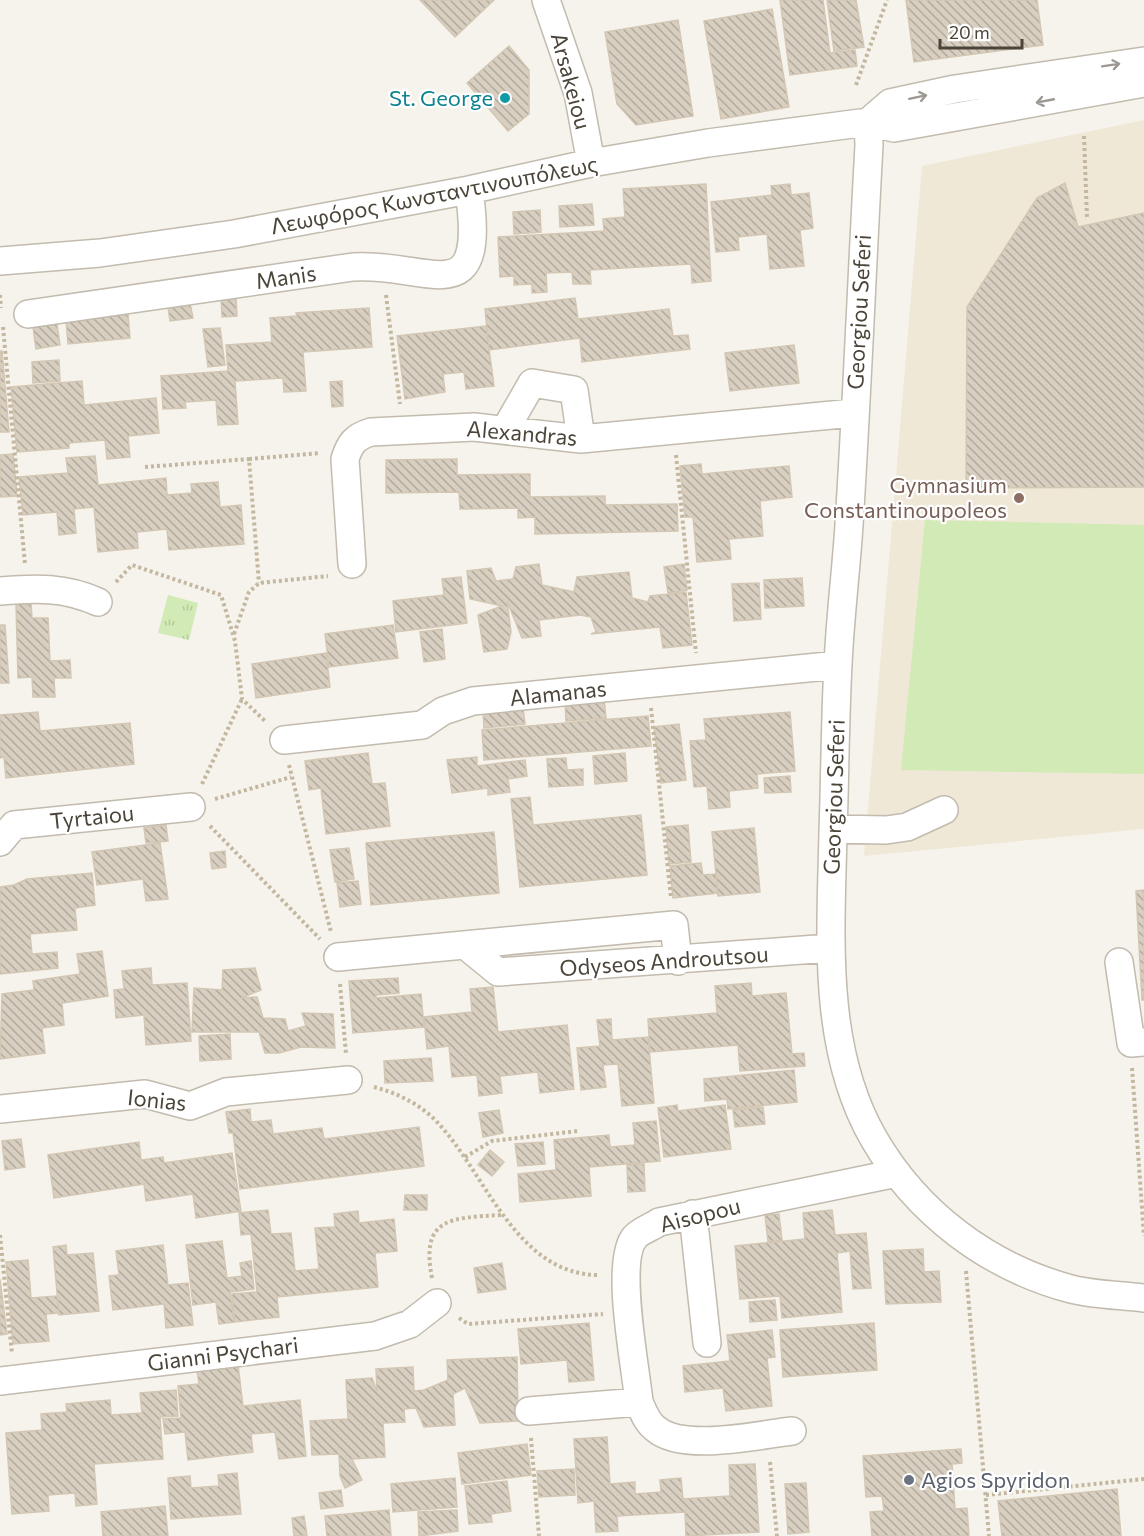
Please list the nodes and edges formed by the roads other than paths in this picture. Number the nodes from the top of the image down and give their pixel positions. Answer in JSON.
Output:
{"nodes":[{"id":1,"x":546,"y":0,"type":"edge"},
{"id":2,"x":1144,"y":61,"type":"edge"},
{"id":3,"x":1144,"y":83,"type":"edge"},
{"id":4,"x":868,"y":122,"type":"junction"},
{"id":5,"x":591,"y":163,"type":"junction"},
{"id":6,"x":469,"y":190,"type":"junction"},
{"id":7,"x":0,"y":261,"type":"edge"},
{"id":8,"x":28,"y":314,"type":"dead end"},
{"id":9,"x":854,"y":413,"type":"junction"},
{"id":10,"x":505,"y":430,"type":"junction"},
{"id":11,"x":581,"y":439,"type":"junction"},
{"id":12,"x":343,"y":570,"type":"road end"},
{"id":13,"x":0,"y":591,"type":"edge"},
{"id":14,"x":98,"y":602,"type":"road end"},
{"id":15,"x":838,"y":665,"type":"junction"},
{"id":16,"x":284,"y":740,"type":"road end"},
{"id":17,"x":192,"y":807,"type":"road end"},
{"id":18,"x":944,"y":810,"type":"dead end"},
{"id":19,"x":833,"y":829,"type":"junction"},
{"id":20,"x":0,"y":842,"type":"edge"},
{"id":21,"x":465,"y":945,"type":"junction"},
{"id":22,"x":830,"y":948,"type":"junction"},
{"id":23,"x":338,"y":957,"type":"road end"},
{"id":24,"x":678,"y":961,"type":"junction"},
{"id":25,"x":1119,"y":962,"type":"dead end"},
{"id":26,"x":1137,"y":1042,"type":"edge"},
{"id":27,"x":348,"y":1080,"type":"road end"},
{"id":28,"x":0,"y":1109,"type":"edge"},
{"id":29,"x":897,"y":1173,"type":"junction"},
{"id":30,"x":693,"y":1214,"type":"junction"},
{"id":31,"x":1144,"y":1298,"type":"edge"},
{"id":32,"x":437,"y":1303,"type":"road end"},
{"id":33,"x":707,"y":1343,"type":"dead end"},
{"id":34,"x":8,"y":1380,"type":"edge"},
{"id":35,"x":639,"y":1402,"type":"junction"},
{"id":36,"x":529,"y":1411,"type":"road end"},
{"id":37,"x":780,"y":1433,"type":"road end"}],
"edges":[{"from":1,"to":5,"type":"street","name":"Arsakeiou"},
{"from":4,"to":2,"type":"street","one_way":true},
{"from":3,"to":4,"type":"street","name":"Λεωφόρος Κωνσταντινουπόλεως","one_way":true},
{"from":4,"to":5,"type":"street","name":"Λεωφόρος Κωνσταντινουπόλεως"},
{"from":4,"to":9,"type":"street","name":"Georgiou Seferi"},
{"from":5,"to":6,"type":"street","name":"Λεωφόρος Κωνσταντινουπόλεως"},
{"from":6,"to":7,"type":"street","name":"Λεωφόρος Κωνσταντινουπόλεως"},
{"from":6,"to":8,"type":"street","name":"Manis"},
{"from":9,"to":11,"type":"street","name":"Alexandras"},
{"from":9,"to":15,"type":"street","name":"Georgiou Seferi"},
{"from":10,"to":11,"type":"street","name":"Alexandras"},
{"from":10,"to":11,"type":"street"},
{"from":10,"to":12,"type":"street","name":"Alexandras"},
{"from":13,"to":14,"type":"street"},
{"from":15,"to":16,"type":"street","name":"Alamanas"},
{"from":15,"to":19,"type":"street","name":"Georgiou Seferi"},
{"from":17,"to":20,"type":"street","name":"Tyrtaiou"},
{"from":18,"to":19,"type":"street"},
{"from":19,"to":22,"type":"street","name":"Georgiou Seferi"},
{"from":21,"to":23,"type":"street"},
{"from":21,"to":24,"type":"street","name":"Odyseos Androutsou"},
{"from":21,"to":24,"type":"street"},
{"from":22,"to":24,"type":"street","name":"Odyseos Androutsou"},
{"from":22,"to":29,"type":"street","name":"Georgiou Seferi"},
{"from":25,"to":26,"type":"street"},
{"from":27,"to":28,"type":"street","name":"Ionias"},
{"from":29,"to":30,"type":"street","name":"Aisopou"},
{"from":29,"to":31,"type":"street","name":"Georgiou Seferi"},
{"from":30,"to":33,"type":"street"},
{"from":30,"to":35,"type":"street","name":"Aisopou"},
{"from":32,"to":34,"type":"street","name":"Gianni Psychari"},
{"from":35,"to":36,"type":"street"},
{"from":35,"to":37,"type":"street","name":"Aisopou"}]}
